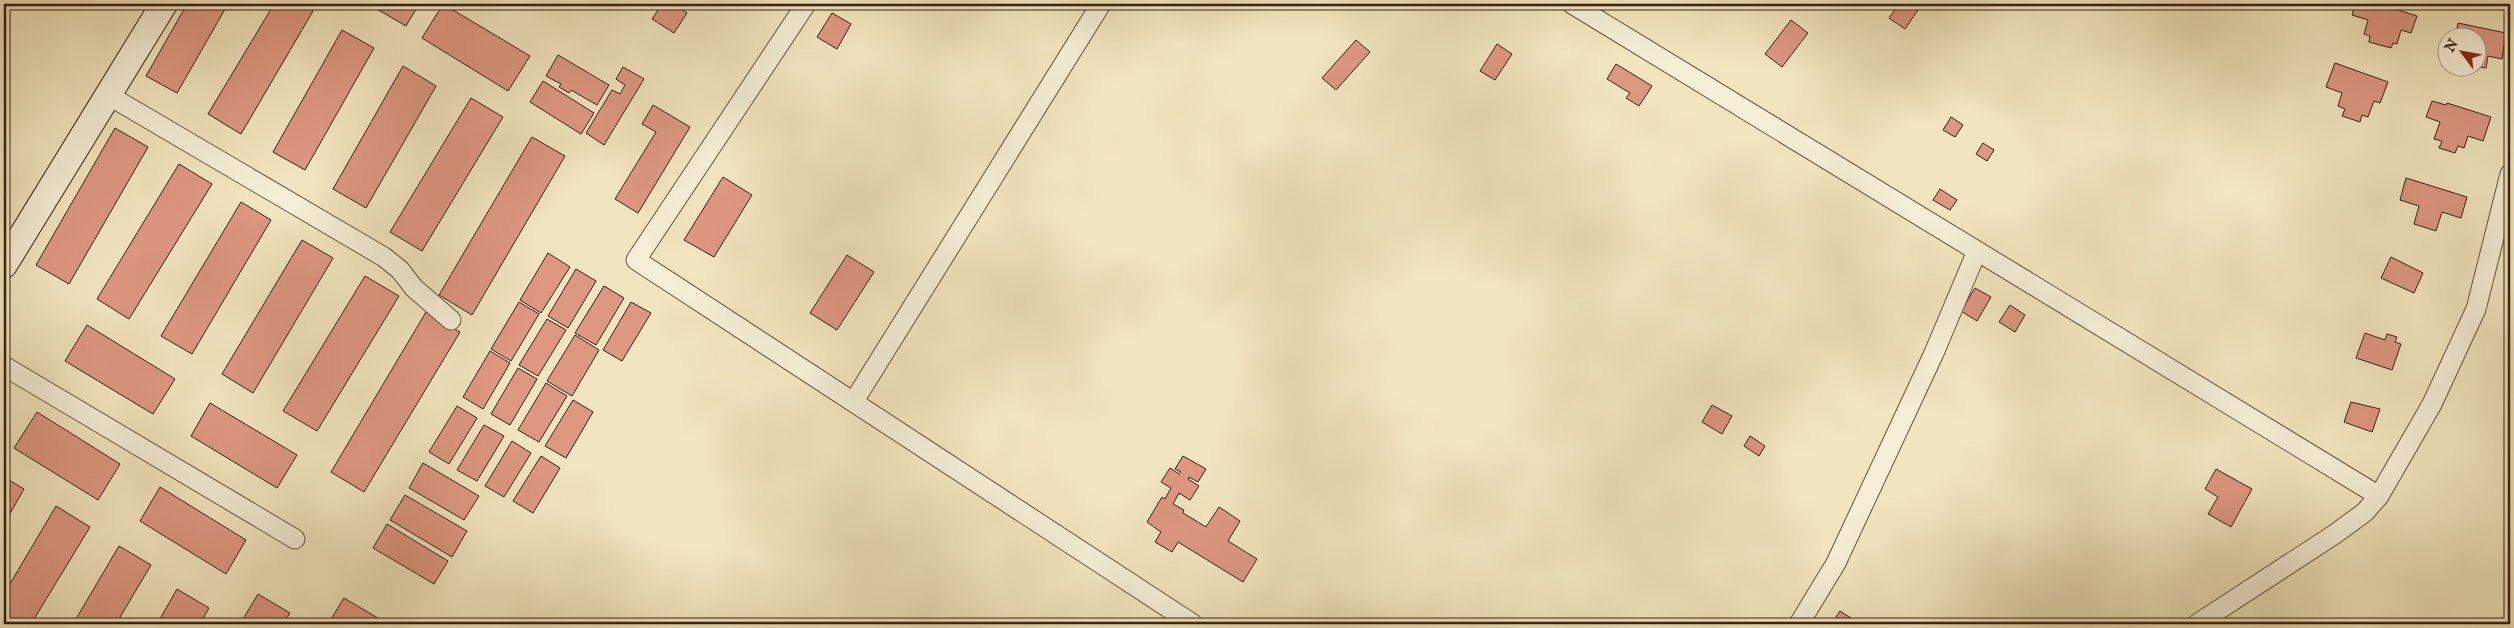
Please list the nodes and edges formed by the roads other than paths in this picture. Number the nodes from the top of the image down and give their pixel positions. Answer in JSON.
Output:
{"nodes":[{"id":1,"x":164,"y":4,"type":"edge"},
{"id":2,"x":806,"y":4,"type":"edge"},
{"id":3,"x":1101,"y":4,"type":"edge"},
{"id":4,"x":1572,"y":4,"type":"edge"},
{"id":5,"x":108,"y":95,"type":"junction"},
{"id":6,"x":2510,"y":174,"type":"edge"},
{"id":7,"x":1977,"y":251,"type":"junction"},
{"id":8,"x":4,"y":265,"type":"edge"},
{"id":9,"x":451,"y":320,"type":"dead end"},
{"id":10,"x":4,"y":366,"type":"edge"},
{"id":11,"x":854,"y":401,"type":"junction"},
{"id":12,"x":2379,"y":496,"type":"junction"},
{"id":13,"x":295,"y":540,"type":"dead end"},
{"id":14,"x":1193,"y":624,"type":"edge"},
{"id":15,"x":1799,"y":624,"type":"edge"},
{"id":16,"x":2198,"y":624,"type":"edge"}],
"edges":[{"from":1,"to":5,"type":"street"},
{"from":2,"to":11,"type":"street"},
{"from":3,"to":11,"type":"street"},
{"from":4,"to":7,"type":"street"},
{"from":5,"to":8,"type":"street"},
{"from":5,"to":9,"type":"street"},
{"from":6,"to":12,"type":"street"},
{"from":7,"to":12,"type":"street"},
{"from":7,"to":15,"type":"street"},
{"from":10,"to":13,"type":"street"},
{"from":11,"to":14,"type":"street"},
{"from":12,"to":16,"type":"street"}]}
